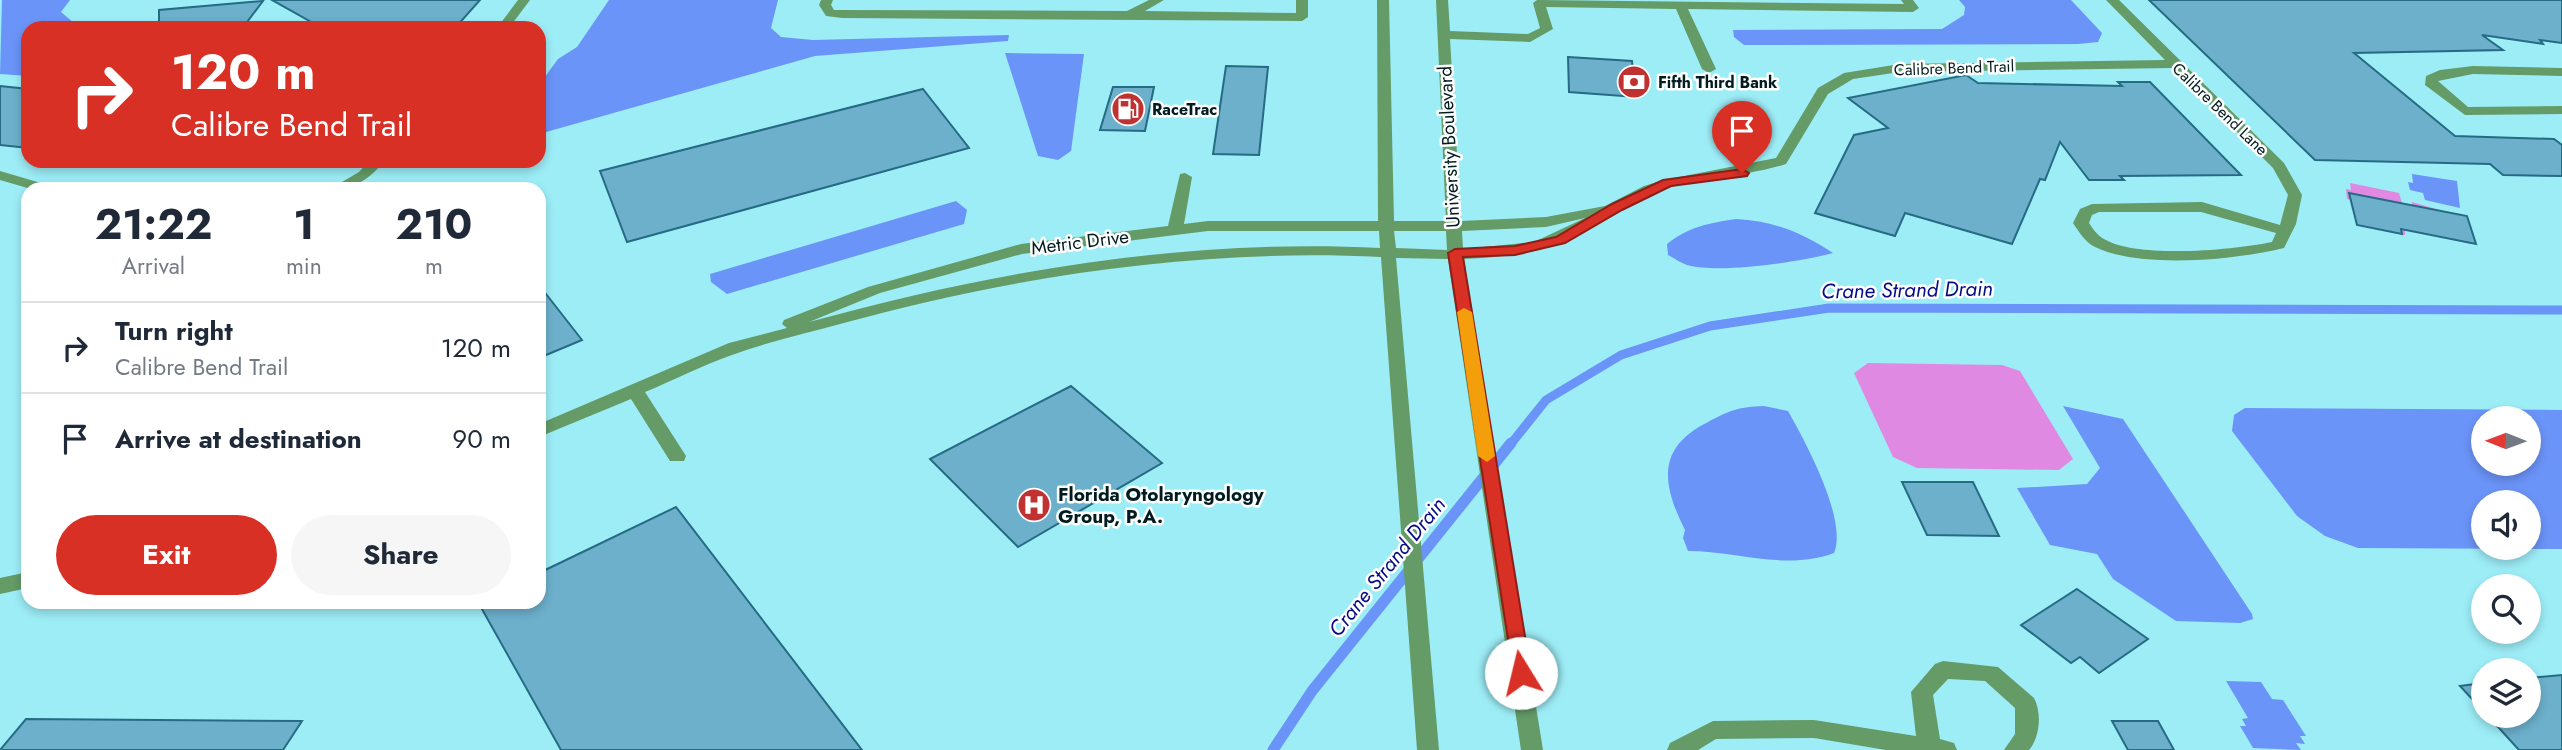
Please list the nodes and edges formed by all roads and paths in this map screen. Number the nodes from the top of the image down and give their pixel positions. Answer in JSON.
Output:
{"nodes":[{"id":1,"x":524,"y":0,"type":"edge"},
{"id":2,"x":827,"y":0,"type":"edge"},
{"id":3,"x":874,"y":0,"type":"edge"},
{"id":4,"x":1158,"y":0,"type":"edge"},
{"id":5,"x":1302,"y":0,"type":"edge"},
{"id":6,"x":1383,"y":0,"type":"edge"},
{"id":7,"x":1442,"y":0,"type":"edge"},
{"id":8,"x":1908,"y":0,"type":"edge"},
{"id":9,"x":2112,"y":0,"type":"edge"},
{"id":10,"x":1538,"y":1,"type":"edge"},
{"id":11,"x":1647,"y":2,"type":"edge"},
{"id":12,"x":1679,"y":2,"type":"edge"},
{"id":13,"x":867,"y":15,"type":"junction"},
{"id":14,"x":1129,"y":15,"type":"junction"},
{"id":15,"x":508,"y":21,"type":"edge"},
{"id":16,"x":1444,"y":35,"type":"junction"},
{"id":17,"x":2175,"y":64,"type":"junction"},
{"id":18,"x":1709,"y":69,"type":"dead end"},
{"id":19,"x":2562,"y":72,"type":"edge"},
{"id":20,"x":2562,"y":110,"type":"edge"},
{"id":21,"x":370,"y":168,"type":"edge"},
{"id":22,"x":0,"y":175,"type":"edge"},
{"id":23,"x":1185,"y":177,"type":"dead end"},
{"id":24,"x":23,"y":182,"type":"edge"},
{"id":25,"x":350,"y":182,"type":"edge"},
{"id":26,"x":1617,"y":207,"type":"junction"},
{"id":27,"x":1386,"y":226,"type":"junction"},
{"id":28,"x":1452,"y":226,"type":"junction"},
{"id":29,"x":1175,"y":230,"type":"junction"},
{"id":30,"x":2285,"y":231,"type":"junction"},
{"id":31,"x":1021,"y":249,"type":"junction"},
{"id":32,"x":1388,"y":252,"type":"junction"},
{"id":33,"x":1455,"y":253,"type":"junction"},
{"id":34,"x":1031,"y":277,"type":"junction"},
{"id":35,"x":725,"y":351,"type":"junction"},
{"id":36,"x":634,"y":390,"type":"junction"},
{"id":37,"x":546,"y":428,"type":"edge"},
{"id":38,"x":677,"y":456,"type":"dead end"},
{"id":39,"x":21,"y":582,"type":"edge"},
{"id":40,"x":0,"y":586,"type":"edge"},
{"id":41,"x":1931,"y":748,"type":"edge"},
{"id":42,"x":1428,"y":750,"type":"edge"},
{"id":43,"x":1532,"y":750,"type":"edge"},
{"id":44,"x":1678,"y":750,"type":"edge"},
{"id":45,"x":2015,"y":750,"type":"edge"}],
"edges":[{"from":1,"to":15,"type":"street"},
{"from":2,"to":13,"type":"street"},
{"from":3,"to":13,"type":"street"},
{"from":4,"to":14,"type":"street"},
{"from":5,"to":14,"type":"street"},
{"from":6,"to":27,"type":"street"},
{"from":7,"to":16,"type":"street","name":"University Boulevard"},
{"from":8,"to":12,"type":"street"},
{"from":9,"to":17,"type":"street","name":"Calibre Bend Lane"},
{"from":10,"to":11,"type":"street"},
{"from":10,"to":16,"type":"street"},
{"from":11,"to":12,"type":"street"},
{"from":12,"to":18,"type":"street"},
{"from":13,"to":14,"type":"street"},
{"from":16,"to":28,"type":"street","name":"University Boulevard"},
{"from":17,"to":26,"type":"street","name":"Calibre Bend Trail"},
{"from":17,"to":30,"type":"street","name":"Calibre Bend Lane"},
{"from":19,"to":20,"type":"street"},
{"from":21,"to":25,"type":"street"},
{"from":22,"to":24,"type":"street"},
{"from":23,"to":29,"type":"street"},
{"from":26,"to":28,"type":"street","name":"Calibre Bend Trail"},
{"from":26,"to":33,"type":"street","name":"Calibre Bend Trail"},
{"from":27,"to":28,"type":"street","name":"Metric Drive"},
{"from":27,"to":29,"type":"street","name":"Metric Drive"},
{"from":27,"to":32,"type":"street"},
{"from":28,"to":33,"type":"street","name":"University Boulevard"},
{"from":29,"to":31,"type":"street","name":"Metric Drive"},
{"from":30,"to":30,"type":"street"},
{"from":31,"to":34,"type":"street"},
{"from":31,"to":35,"type":"street","name":"Metric Drive"},
{"from":32,"to":33,"type":"street","name":"Metric Drive"},
{"from":32,"to":34,"type":"street","name":"Metric Drive"},
{"from":32,"to":42,"type":"street"},
{"from":33,"to":43,"type":"street","name":"University Boulevard"},
{"from":34,"to":35,"type":"street","name":"Metric Drive"},
{"from":35,"to":36,"type":"street","name":"Metric Drive"},
{"from":36,"to":37,"type":"street","name":"Metric Drive"},
{"from":36,"to":38,"type":"street"},
{"from":39,"to":40,"type":"street"},
{"from":41,"to":44,"type":"street"},
{"from":41,"to":45,"type":"street"}]}
